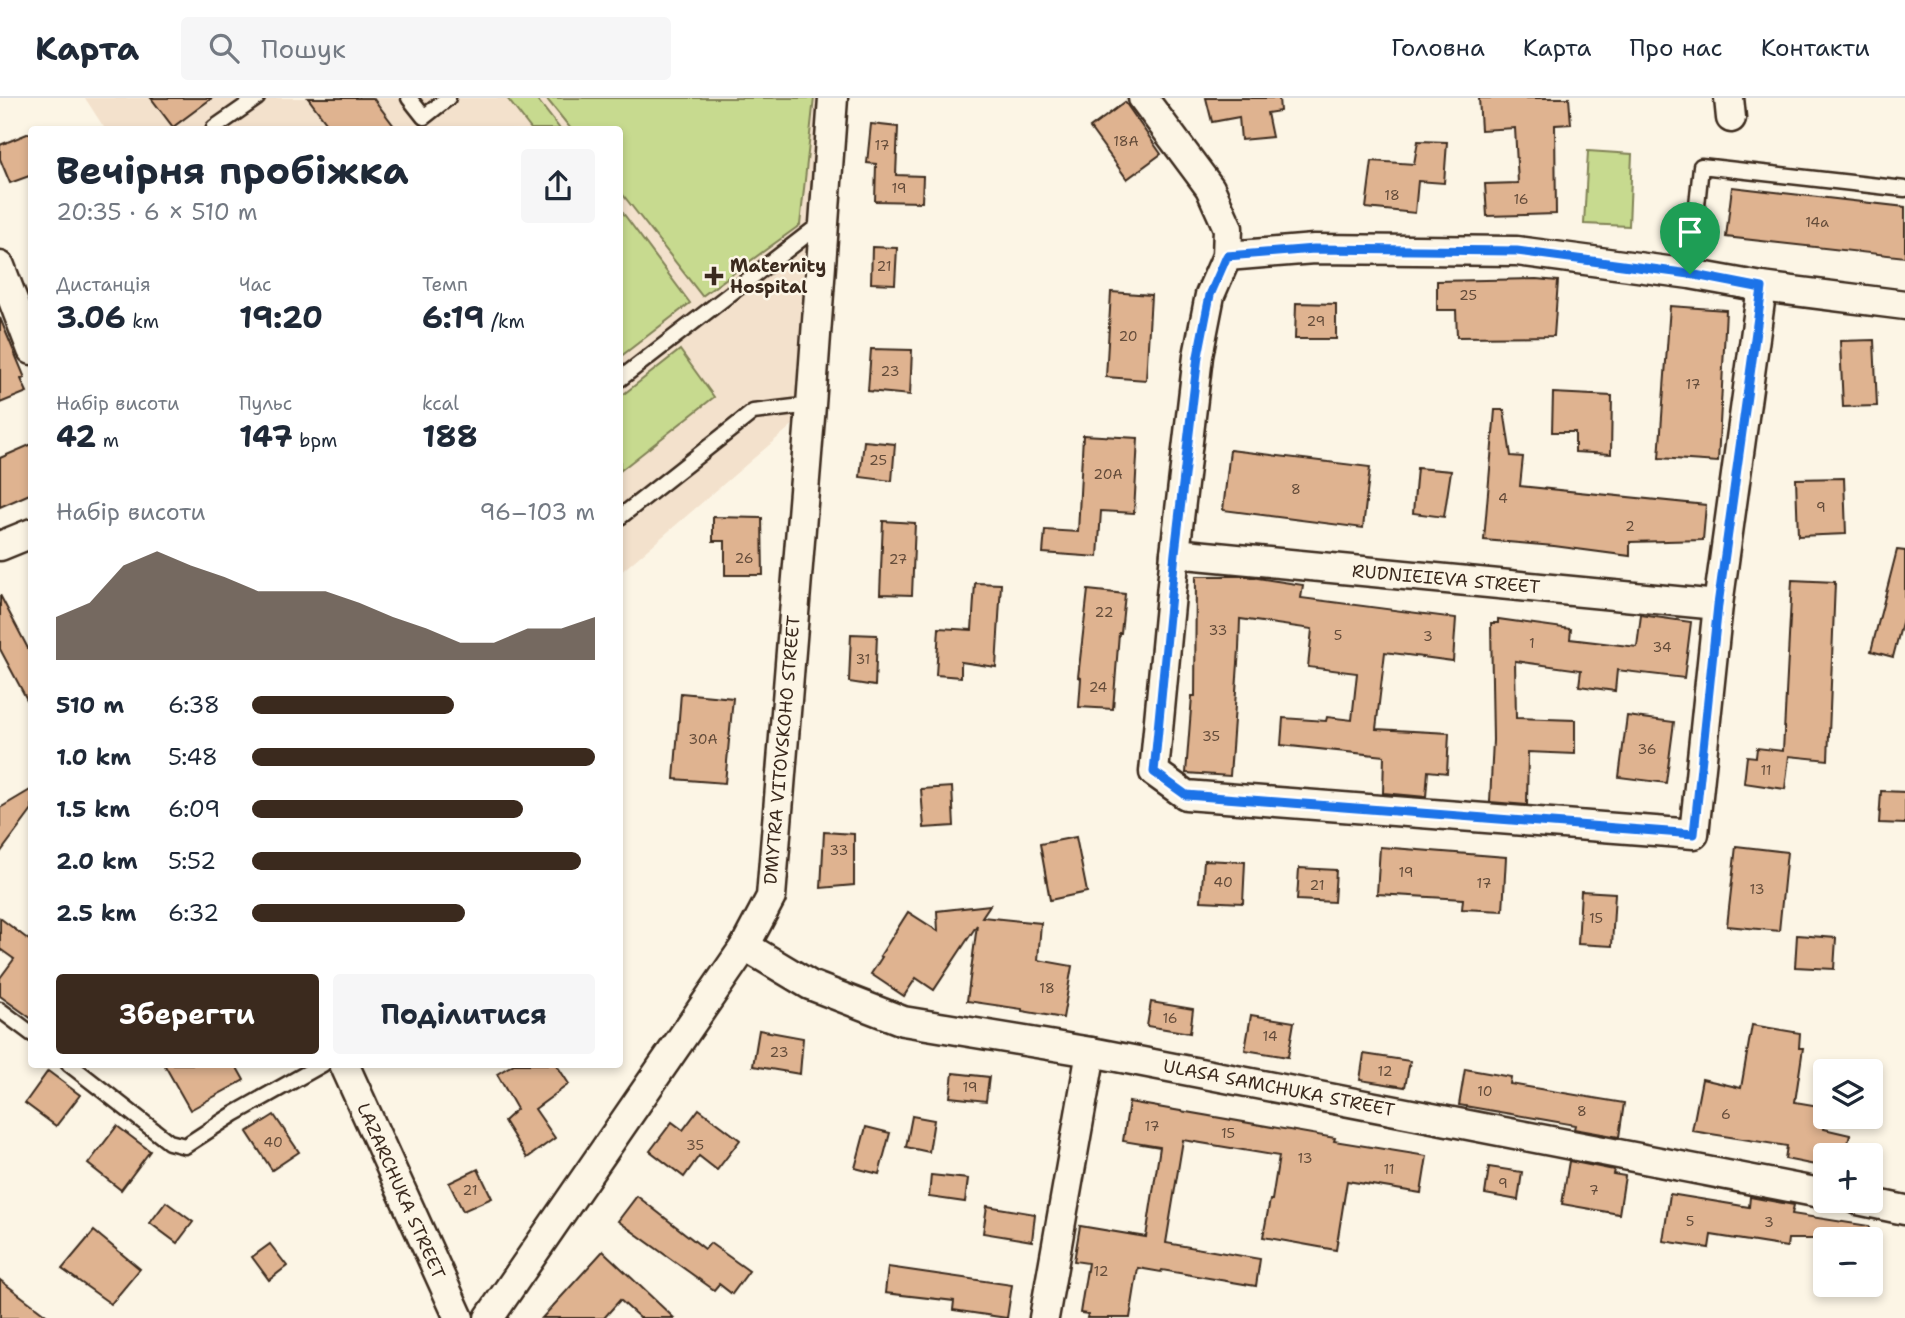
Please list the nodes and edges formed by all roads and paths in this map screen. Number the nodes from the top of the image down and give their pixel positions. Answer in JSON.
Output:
{"nodes":[{"id":1,"x":257,"y":98,"type":"edge"},
{"id":2,"x":409,"y":98,"type":"edge"},
{"id":3,"x":448,"y":98,"type":"edge"},
{"id":4,"x":833,"y":98,"type":"edge"},
{"id":5,"x":1143,"y":98,"type":"edge"},
{"id":6,"x":217,"y":126,"type":"edge"},
{"id":7,"x":1905,"y":189,"type":"edge"},
{"id":8,"x":823,"y":222,"type":"junction"},
{"id":9,"x":1227,"y":256,"type":"junction"},
{"id":10,"x":0,"y":267,"type":"edge"},
{"id":11,"x":1690,"y":274,"type":"junction"},
{"id":12,"x":1762,"y":288,"type":"junction"},
{"id":13,"x":1905,"y":305,"type":"edge"},
{"id":14,"x":28,"y":340,"type":"edge"},
{"id":15,"x":623,"y":377,"type":"edge"},
{"id":16,"x":811,"y":405,"type":"junction"},
{"id":17,"x":623,"y":511,"type":"edge"},
{"id":18,"x":28,"y":535,"type":"edge"},
{"id":19,"x":0,"y":546,"type":"edge"},
{"id":20,"x":1175,"y":553,"type":"junction"},
{"id":21,"x":1718,"y":605,"type":"junction"},
{"id":22,"x":746,"y":946,"type":"junction"},
{"id":23,"x":0,"y":1010,"type":"edge"},
{"id":24,"x":28,"y":1031,"type":"edge"},
{"id":25,"x":1091,"y":1052,"type":"junction"},
{"id":26,"x":74,"y":1068,"type":"edge"},
{"id":27,"x":316,"y":1068,"type":"edge"},
{"id":28,"x":346,"y":1068,"type":"edge"},
{"id":29,"x":1813,"y":1192,"type":"edge"},
{"id":30,"x":1883,"y":1205,"type":"edge"},
{"id":31,"x":1905,"y":1210,"type":"edge"},
{"id":32,"x":459,"y":1318,"type":"edge"},
{"id":33,"x":489,"y":1318,"type":"edge"},
{"id":34,"x":1044,"y":1318,"type":"edge"}],
"edges":[{"from":1,"to":6,"type":"lane"},
{"from":2,"to":3,"type":"lane"},
{"from":4,"to":8,"type":"street","name":"DMYTRA VITOVSKOHO STREET"},
{"from":5,"to":9,"type":"street"},
{"from":7,"to":11,"type":"lane"},
{"from":8,"to":15,"type":"lane"},
{"from":8,"to":16,"type":"street","name":"DMYTRA VITOVSKOHO STREET"},
{"from":9,"to":11,"type":"street"},
{"from":9,"to":20,"type":"street"},
{"from":10,"to":14,"type":"street"},
{"from":11,"to":12,"type":"street"},
{"from":12,"to":13,"type":"street"},
{"from":12,"to":21,"type":"street"},
{"from":16,"to":17,"type":"lane"},
{"from":16,"to":22,"type":"street","name":"DMYTRA VITOVSKOHO STREET"},
{"from":18,"to":19,"type":"street"},
{"from":20,"to":21,"type":"street","name":"RUDNIEIEVA STREET"},
{"from":20,"to":21,"type":"street"},
{"from":22,"to":25,"type":"street","name":"ULASA SAMCHUKA STREET"},
{"from":22,"to":33,"type":"street","name":"DMYTRA VITOVSKOHO STREET"},
{"from":23,"to":24,"type":"lane"},
{"from":25,"to":29,"type":"street","name":"ULASA SAMCHUKA STREET"},
{"from":25,"to":34,"type":"street"},
{"from":26,"to":27,"type":"lane"},
{"from":28,"to":32,"type":"street","name":"LAZARCHUKA STREET"},
{"from":30,"to":31,"type":"street"}]}
